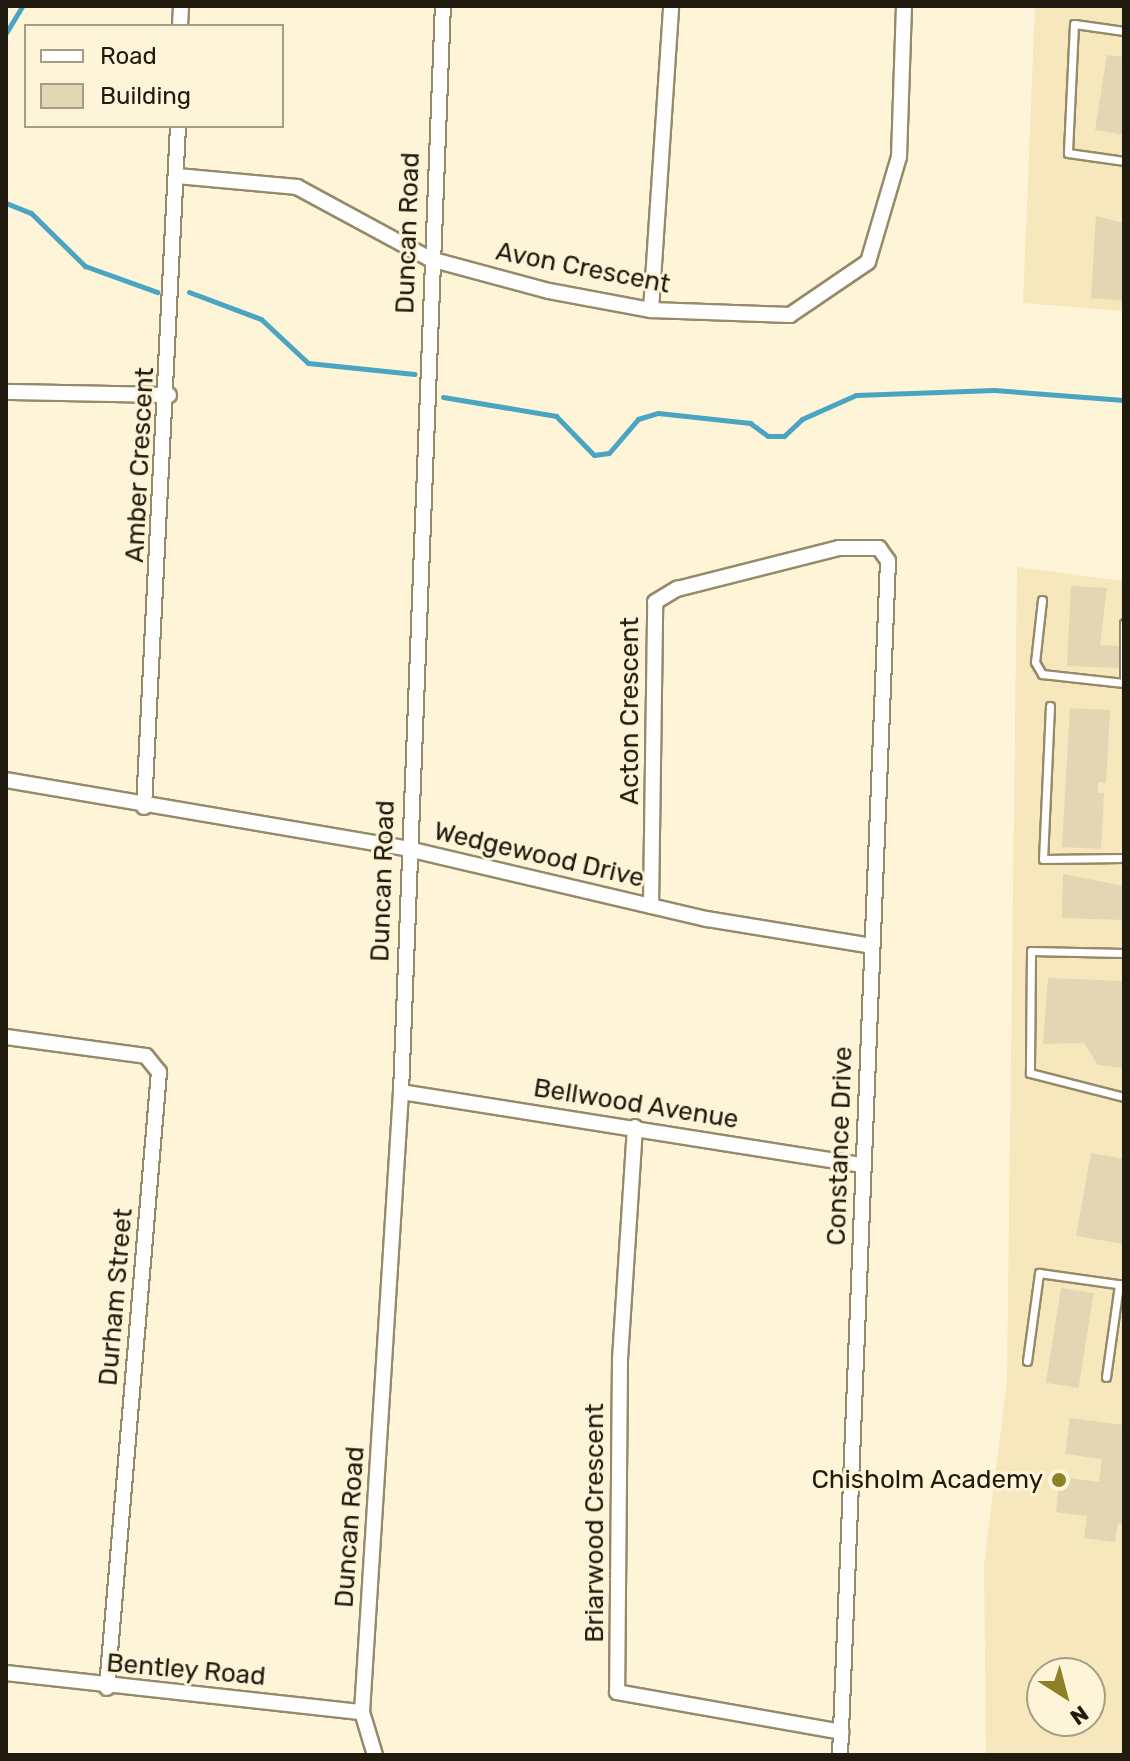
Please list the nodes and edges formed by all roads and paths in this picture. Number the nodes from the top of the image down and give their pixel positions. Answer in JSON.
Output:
{"nodes":[{"id":1,"x":443,"y":6,"type":"edge"},
{"id":2,"x":671,"y":6,"type":"edge"},
{"id":3,"x":904,"y":6,"type":"edge"},
{"id":4,"x":1124,"y":31,"type":"edge"},
{"id":5,"x":178,"y":128,"type":"edge"},
{"id":6,"x":1124,"y":161,"type":"edge"},
{"id":7,"x":177,"y":176,"type":"junction"},
{"id":8,"x":430,"y":259,"type":"junction"},
{"id":9,"x":651,"y":310,"type":"junction"},
{"id":10,"x":6,"y":392,"type":"edge"},
{"id":11,"x":169,"y":395,"type":"junction"},
{"id":12,"x":873,"y":546,"type":"joint"},
{"id":13,"x":1042,"y":600,"type":"dead end"},
{"id":14,"x":1124,"y":623,"type":"edge"},
{"id":15,"x":1124,"y":680,"type":"edge"},
{"id":16,"x":1050,"y":706,"type":"dead end"},
{"id":17,"x":6,"y":780,"type":"edge"},
{"id":18,"x":144,"y":807,"type":"junction"},
{"id":19,"x":408,"y":849,"type":"junction"},
{"id":20,"x":1124,"y":858,"type":"edge"},
{"id":21,"x":651,"y":906,"type":"junction"},
{"id":22,"x":871,"y":946,"type":"junction"},
{"id":23,"x":1124,"y":953,"type":"edge"},
{"id":24,"x":6,"y":1037,"type":"edge"},
{"id":25,"x":401,"y":1092,"type":"junction"},
{"id":26,"x":1124,"y":1097,"type":"edge"},
{"id":27,"x":635,"y":1127,"type":"junction"},
{"id":28,"x":863,"y":1165,"type":"junction"},
{"id":29,"x":1122,"y":1284,"type":"edge"},
{"id":30,"x":1027,"y":1361,"type":"dead end"},
{"id":31,"x":1106,"y":1377,"type":"dead end"},
{"id":32,"x":6,"y":1673,"type":"edge"},
{"id":33,"x":107,"y":1688,"type":"junction"},
{"id":34,"x":362,"y":1712,"type":"junction"},
{"id":35,"x":841,"y":1732,"type":"junction"},
{"id":36,"x":375,"y":1755,"type":"edge"},
{"id":37,"x":840,"y":1755,"type":"edge"}],
"edges":[{"from":1,"to":8,"type":"street","name":"Duncan Road"},
{"from":2,"to":9,"type":"street"},
{"from":3,"to":9,"type":"street","name":"Avon Crescent"},
{"from":4,"to":6,"type":"lane"},
{"from":5,"to":7,"type":"street","name":"Amber Crescent"},
{"from":7,"to":8,"type":"street","name":"Avon Crescent"},
{"from":7,"to":11,"type":"street","name":"Amber Crescent"},
{"from":8,"to":9,"type":"street","name":"Avon Crescent"},
{"from":8,"to":19,"type":"street","name":"Duncan Road"},
{"from":10,"to":11,"type":"street"},
{"from":11,"to":18,"type":"street","name":"Amber Crescent"},
{"from":12,"to":21,"type":"street","name":"Acton Crescent"},
{"from":12,"to":22,"type":"street","name":"Constance Drive"},
{"from":13,"to":15,"type":"lane"},
{"from":14,"to":15,"type":"lane"},
{"from":16,"to":20,"type":"lane"},
{"from":17,"to":18,"type":"street","name":"Wedgewood Drive"},
{"from":18,"to":19,"type":"street","name":"Wedgewood Drive"},
{"from":19,"to":21,"type":"street","name":"Wedgewood Drive"},
{"from":19,"to":25,"type":"street","name":"Duncan Road"},
{"from":21,"to":22,"type":"street","name":"Wedgewood Drive"},
{"from":22,"to":28,"type":"street","name":"Constance Drive"},
{"from":23,"to":26,"type":"lane"},
{"from":24,"to":33,"type":"street","name":"Durham Street"},
{"from":25,"to":27,"type":"street","name":"Bellwood Avenue"},
{"from":25,"to":34,"type":"street","name":"Duncan Road"},
{"from":27,"to":28,"type":"street","name":"Bellwood Avenue"},
{"from":27,"to":35,"type":"street","name":"Briarwood Crescent"},
{"from":28,"to":35,"type":"street","name":"Constance Drive"},
{"from":29,"to":30,"type":"lane"},
{"from":29,"to":31,"type":"lane"},
{"from":32,"to":33,"type":"street","name":"Bentley Road"},
{"from":33,"to":34,"type":"street","name":"Bentley Road"},
{"from":34,"to":36,"type":"street","name":"Duncan Road"},
{"from":35,"to":37,"type":"street","name":"Constance Drive"}]}
